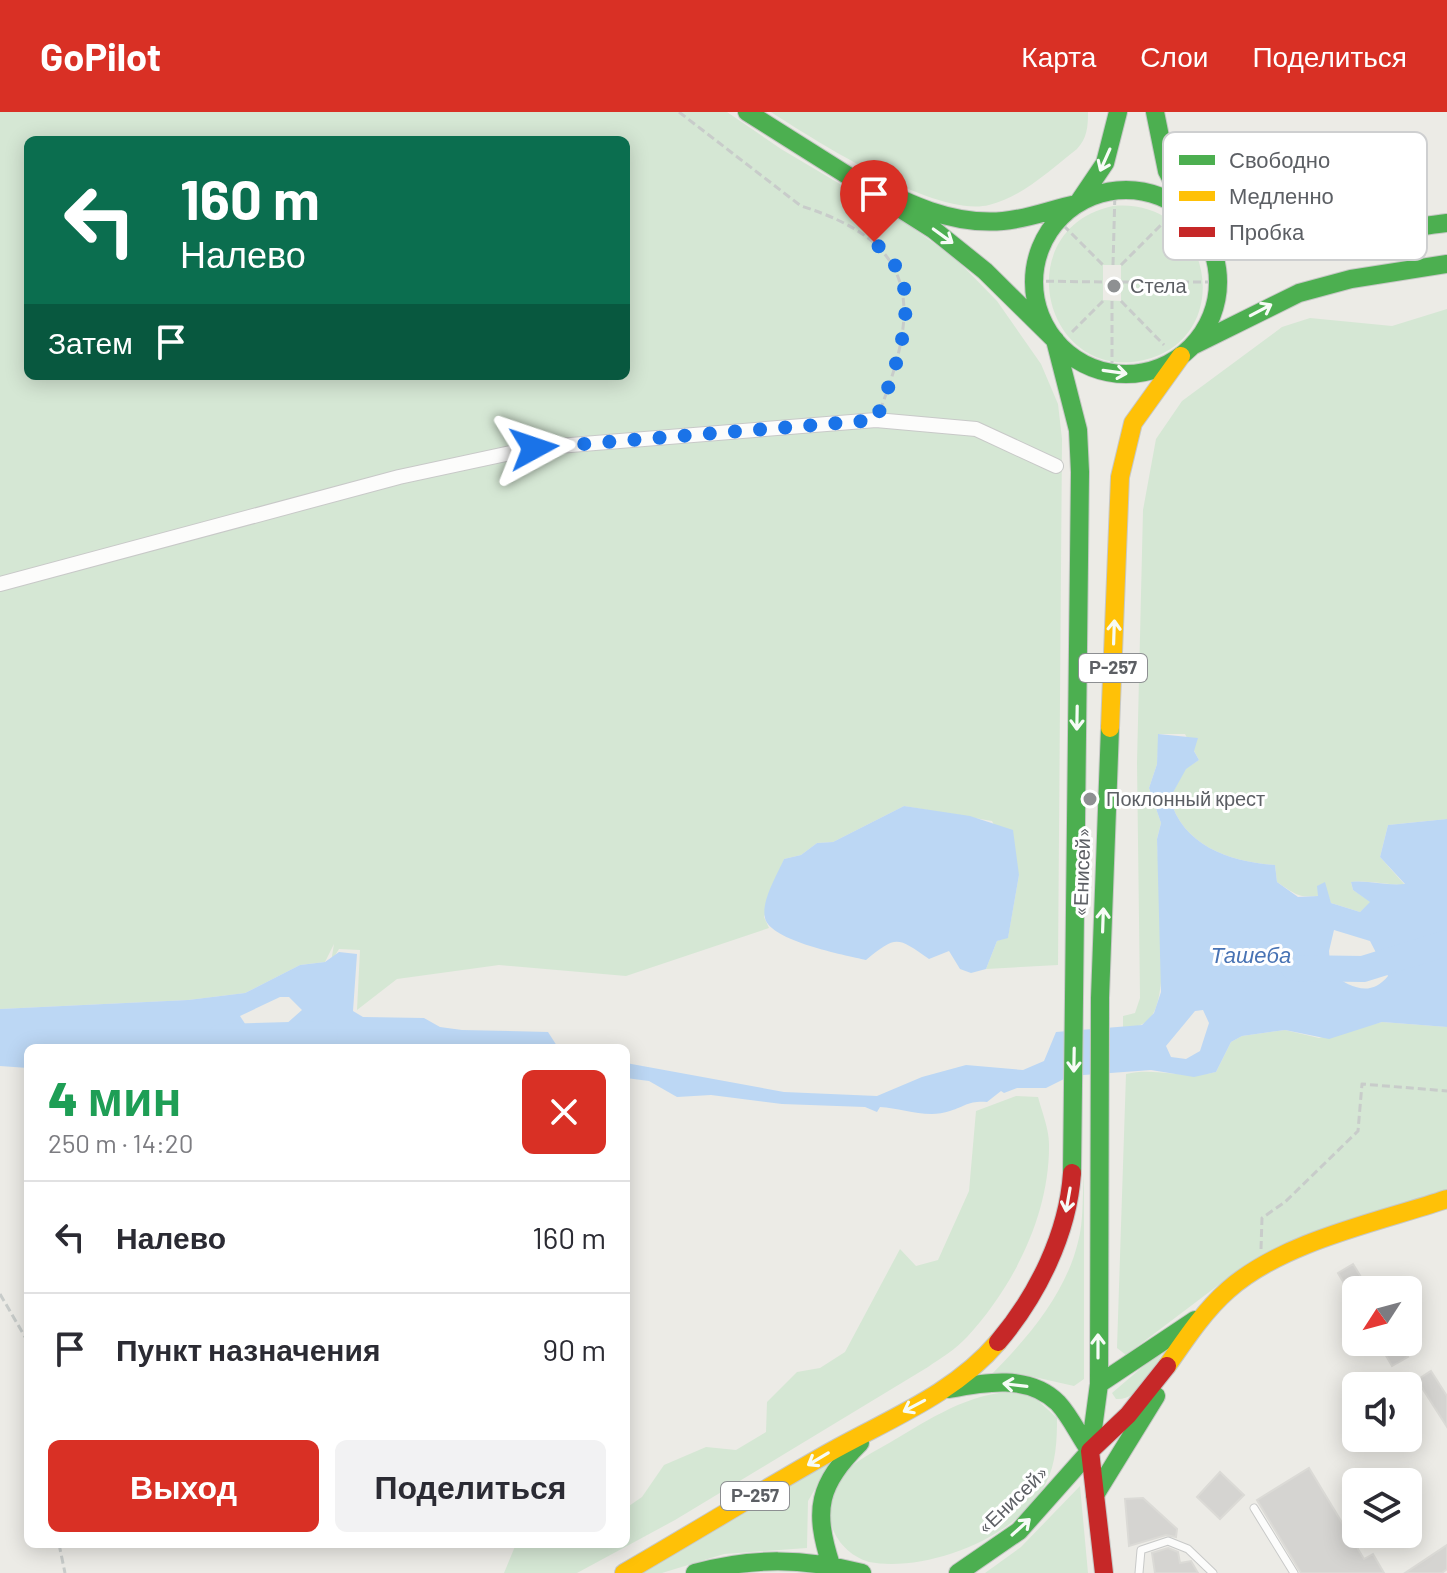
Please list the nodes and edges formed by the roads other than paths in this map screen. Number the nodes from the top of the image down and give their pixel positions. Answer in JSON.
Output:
{"nodes":[{"id":1,"x":747,"y":112,"type":"edge"},
{"id":2,"x":1118,"y":112,"type":"edge"},
{"id":3,"x":1155,"y":112,"type":"edge"},
{"id":4,"x":1163,"y":151,"type":"edge"},
{"id":5,"x":855,"y":177,"type":"junction"},
{"id":6,"x":1163,"y":200,"type":"edge"},
{"id":7,"x":1078,"y":203,"type":"junction"},
{"id":8,"x":1447,"y":223,"type":"edge"},
{"id":9,"x":1427,"y":225,"type":"edge"},
{"id":10,"x":1214,"y":260,"type":"edge"},
{"id":11,"x":1447,"y":264,"type":"edge"},
{"id":12,"x":1055,"y":340,"type":"junction"},
{"id":13,"x":1186,"y":351,"type":"junction"},
{"id":14,"x":1056,"y":466,"type":"dead end"},
{"id":15,"x":0,"y":584,"type":"edge"},
{"id":16,"x":1447,"y":1199,"type":"edge"},
{"id":17,"x":1207,"y":1311,"type":"junction"},
{"id":18,"x":1099,"y":1384,"type":"junction"},
{"id":19,"x":942,"y":1391,"type":"junction"},
{"id":20,"x":886,"y":1421,"type":"junction"},
{"id":21,"x":1090,"y":1451,"type":"junction"},
{"id":22,"x":1095,"y":1495,"type":"junction"},
{"id":23,"x":1254,"y":1508,"type":"dead end"},
{"id":24,"x":832,"y":1569,"type":"edge"},
{"id":25,"x":624,"y":1573,"type":"edge"},
{"id":26,"x":695,"y":1573,"type":"edge"},
{"id":27,"x":862,"y":1573,"type":"edge"},
{"id":28,"x":958,"y":1573,"type":"edge"},
{"id":29,"x":1104,"y":1573,"type":"edge"},
{"id":30,"x":1139,"y":1573,"type":"edge"},
{"id":31,"x":1213,"y":1573,"type":"edge"},
{"id":32,"x":1294,"y":1573,"type":"edge"}],
"edges":[{"from":1,"to":5,"type":"main road"},
{"from":2,"to":7,"type":"main road","one_way":true},
{"from":3,"to":4,"type":"main road","name":"«Енисей»"},
{"from":5,"to":7,"type":"main road"},
{"from":5,"to":12,"type":"main road","one_way":true},
{"from":6,"to":7,"type":"main road"},
{"from":7,"to":12,"type":"main road","name":"«Енисей»","number":"Р-257"},
{"from":8,"to":9,"type":"main road"},
{"from":10,"to":13,"type":"main road","name":"«Енисей»","number":"Р-257"},
{"from":13,"to":11,"type":"main road","name":"«Енисей»","number":"Р-257","one_way":true},
{"from":12,"to":13,"type":"main road","name":"«Енисей»","number":"Р-257","one_way":true},
{"from":12,"to":19,"type":"main road","name":"«Енисей»","number":"Р-257","one_way":true},
{"from":18,"to":13,"type":"main road","name":"«Енисей»","number":"Р-257","one_way":true},
{"from":14,"to":15,"type":"street"},
{"from":16,"to":17,"type":"main road"},
{"from":17,"to":18,"type":"main road"},
{"from":17,"to":21,"type":"main road"},
{"from":17,"to":22,"type":"main road"},
{"from":18,"to":21,"type":"main road","name":"«Енисей»","number":"Р-257"},
{"from":19,"to":20,"type":"main road","name":"«Енисей»","number":"Р-257","one_way":true},
{"from":21,"to":19,"type":"main road","name":"«Енисей»","number":"Р-257","one_way":true},
{"from":20,"to":24,"type":"main road","name":"«Енисей»","number":"Р-257"},
{"from":20,"to":25,"type":"main road","name":"«Енисей»","number":"Р-257","one_way":true},
{"from":21,"to":22,"type":"main road"},
{"from":28,"to":21,"type":"main road","name":"«Енисей»","one_way":true},
{"from":22,"to":29,"type":"main road"},
{"from":23,"to":32,"type":"lane"},
{"from":24,"to":26,"type":"main road"},
{"from":24,"to":27,"type":"main road"},
{"from":30,"to":31,"type":"lane"}]}
